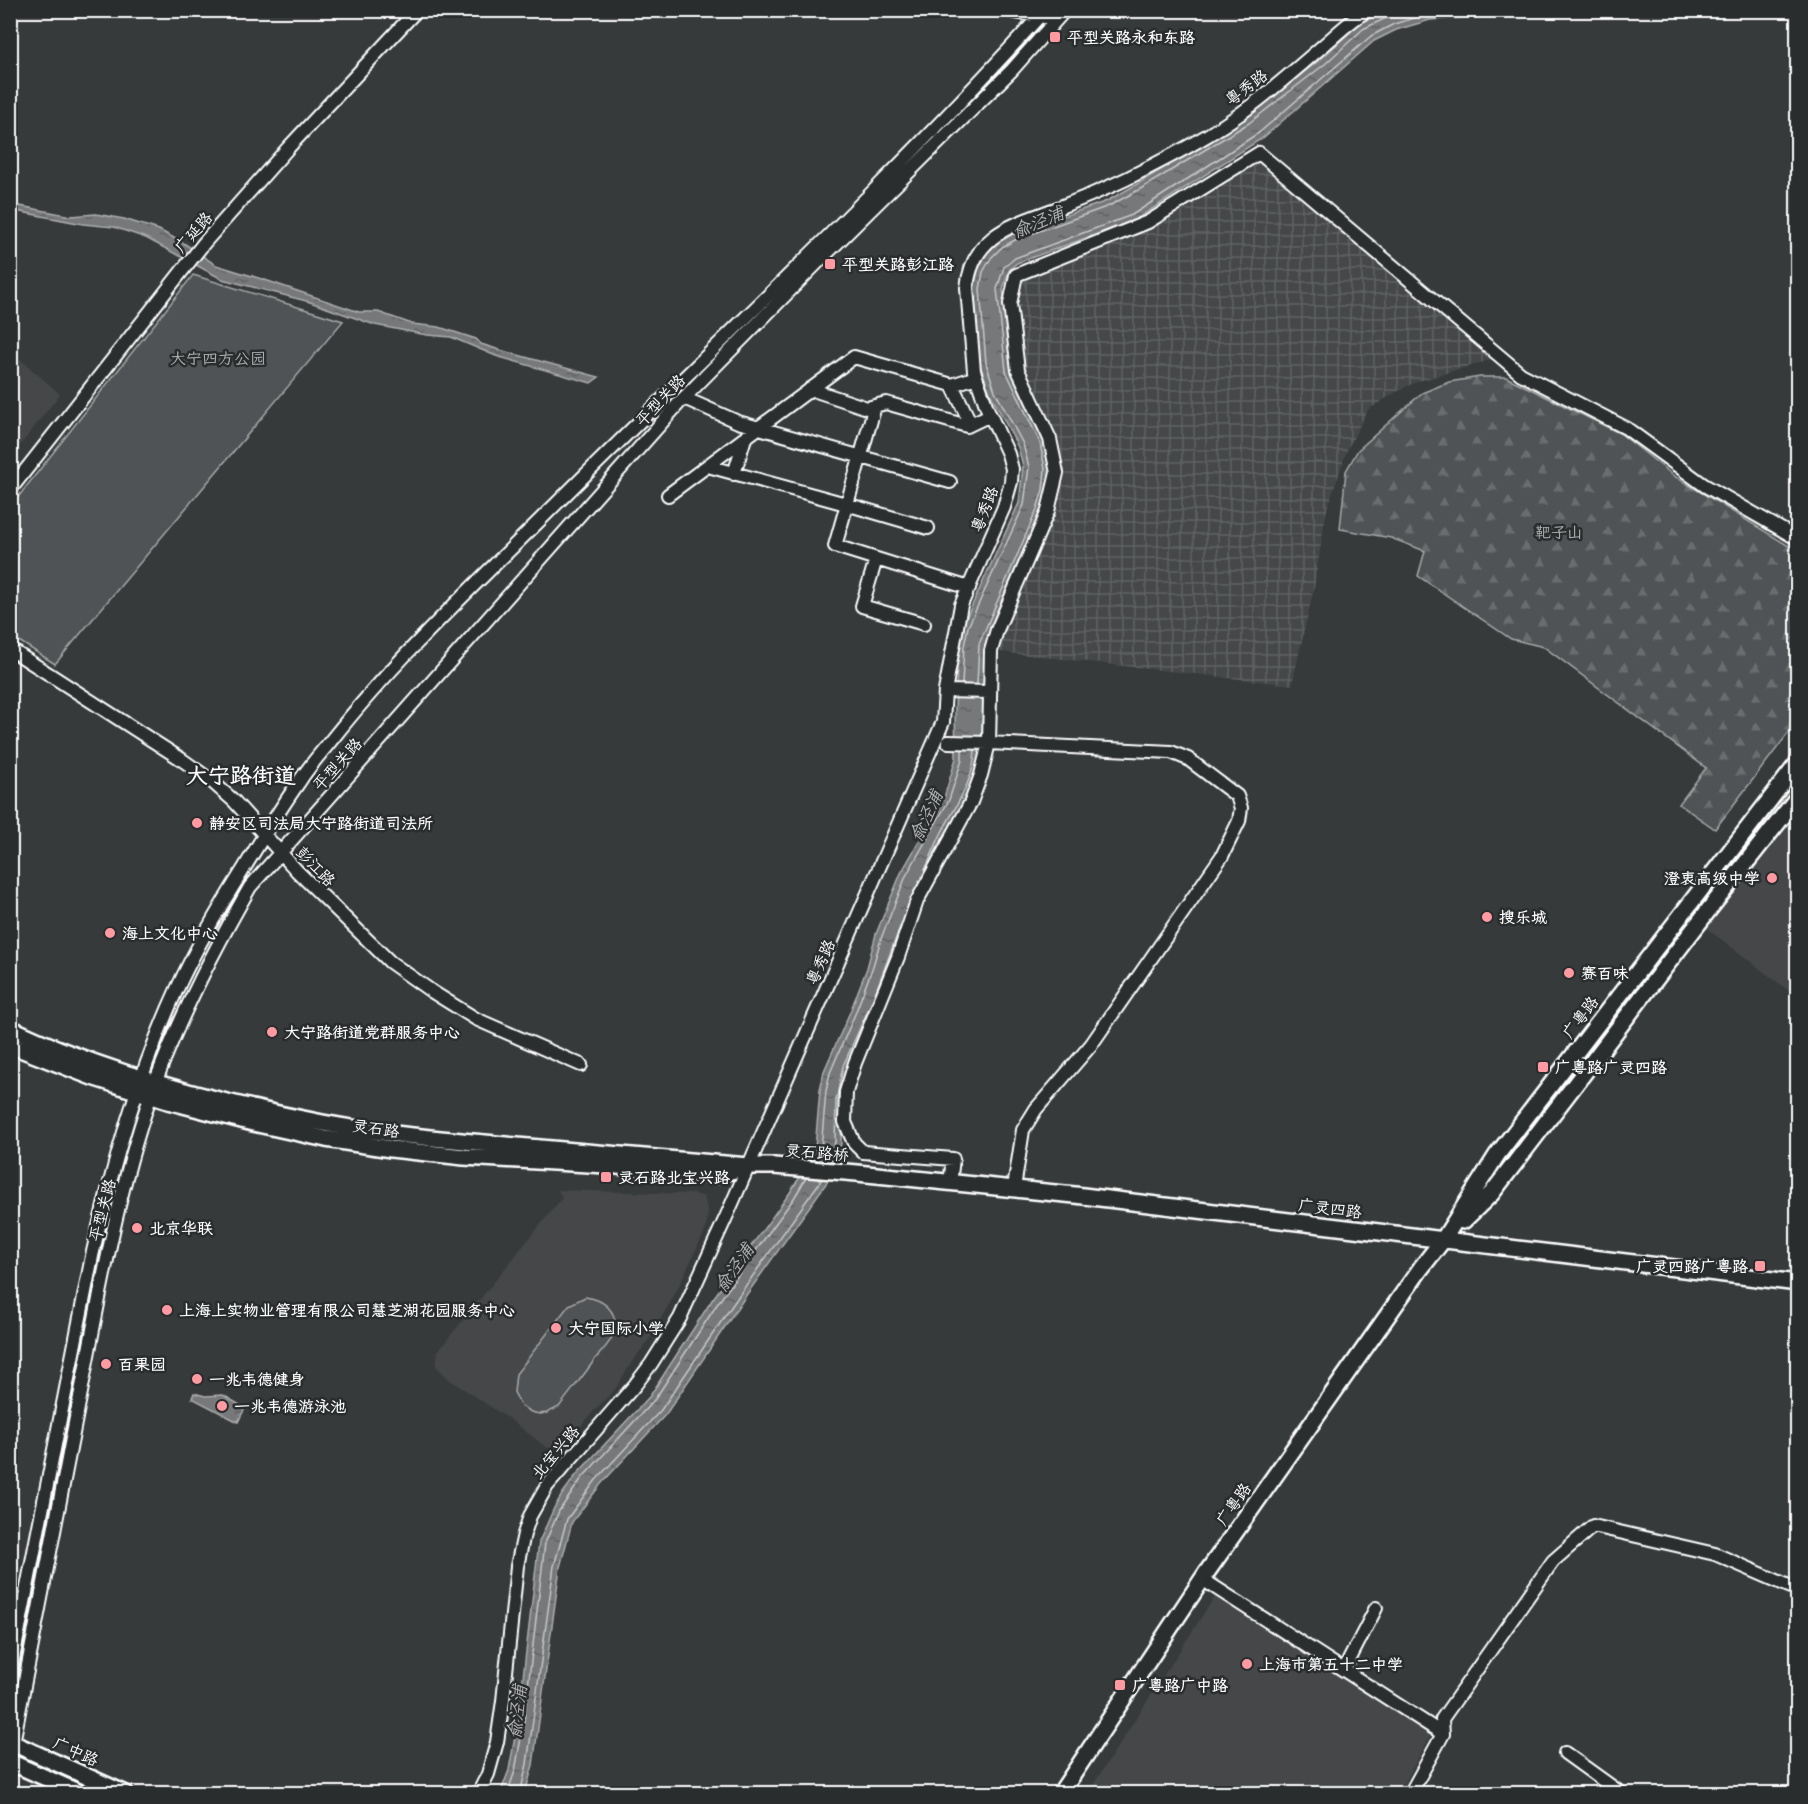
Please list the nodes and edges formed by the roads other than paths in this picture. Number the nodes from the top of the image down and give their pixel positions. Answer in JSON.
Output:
{"nodes":[{"id":1,"x":417,"y":10,"type":"edge"},
{"id":2,"x":1004,"y":10,"type":"edge"},
{"id":3,"x":1368,"y":10,"type":"edge"},
{"id":4,"x":1043,"y":13,"type":"edge"},
{"id":5,"x":1061,"y":15,"type":"edge"},
{"id":6,"x":976,"y":377,"type":"junction"},
{"id":7,"x":951,"y":385,"type":"junction"},
{"id":8,"x":810,"y":389,"type":"junction"},
{"id":9,"x":684,"y":398,"type":"junction"},
{"id":10,"x":875,"y":406,"type":"junction"},
{"id":11,"x":990,"y":415,"type":"junction"},
{"id":12,"x":971,"y":424,"type":"junction"},
{"id":13,"x":758,"y":428,"type":"junction"},
{"id":14,"x":745,"y":438,"type":"junction"},
{"id":15,"x":860,"y":456,"type":"junction"},
{"id":16,"x":708,"y":466,"type":"junction"},
{"id":17,"x":734,"y":474,"type":"junction"},
{"id":18,"x":950,"y":482,"type":"dead end"},
{"id":19,"x":10,"y":490,"type":"edge"},
{"id":20,"x":668,"y":495,"type":"dead end"},
{"id":21,"x":846,"y":504,"type":"junction"},
{"id":22,"x":928,"y":528,"type":"dead end"},
{"id":23,"x":1797,"y":539,"type":"edge"},
{"id":24,"x":876,"y":559,"type":"junction"},
{"id":25,"x":969,"y":588,"type":"junction"},
{"id":26,"x":924,"y":624,"type":"dead end"},
{"id":27,"x":10,"y":649,"type":"edge"},
{"id":28,"x":945,"y":691,"type":"junction"},
{"id":29,"x":990,"y":692,"type":"junction"},
{"id":30,"x":948,"y":742,"type":"dead end"},
{"id":31,"x":987,"y":743,"type":"junction"},
{"id":32,"x":1797,"y":764,"type":"edge"},
{"id":33,"x":1797,"y":798,"type":"edge"},
{"id":34,"x":264,"y":834,"type":"junction"},
{"id":35,"x":280,"y":852,"type":"junction"},
{"id":36,"x":10,"y":1028,"type":"edge"},
{"id":37,"x":10,"y":1045,"type":"edge"},
{"id":38,"x":581,"y":1065,"type":"dead end"},
{"id":39,"x":147,"y":1086,"type":"junction"},
{"id":40,"x":748,"y":1166,"type":"junction"},
{"id":41,"x":774,"y":1166,"type":"joint"},
{"id":42,"x":857,"y":1173,"type":"joint"},
{"id":43,"x":950,"y":1183,"type":"junction"},
{"id":44,"x":1014,"y":1188,"type":"junction"},
{"id":45,"x":1443,"y":1240,"type":"junction"},
{"id":46,"x":1797,"y":1283,"type":"edge"},
{"id":47,"x":1202,"y":1579,"type":"junction"},
{"id":48,"x":1797,"y":1590,"type":"edge"},
{"id":49,"x":1376,"y":1608,"type":"dead end"},
{"id":50,"x":1344,"y":1670,"type":"junction"},
{"id":51,"x":10,"y":1674,"type":"edge"},
{"id":52,"x":1443,"y":1734,"type":"junction"},
{"id":53,"x":11,"y":1744,"type":"edge"},
{"id":54,"x":1565,"y":1753,"type":"dead end"},
{"id":55,"x":10,"y":1762,"type":"edge"},
{"id":56,"x":82,"y":1794,"type":"edge"},
{"id":57,"x":126,"y":1794,"type":"edge"},
{"id":58,"x":478,"y":1794,"type":"edge"},
{"id":59,"x":1060,"y":1794,"type":"edge"},
{"id":60,"x":1410,"y":1794,"type":"edge"},
{"id":61,"x":1622,"y":1794,"type":"edge"}],
"edges":[{"from":1,"to":19,"type":"street","name":"广延路"},
{"from":2,"to":4,"type":"street"},
{"from":3,"to":6,"type":"street","name":"粤秀路"},
{"from":4,"to":5,"type":"street"},
{"from":4,"to":34,"type":"street","name":"平型关路"},
{"from":5,"to":9,"type":"street","name":"平型关路"},
{"from":6,"to":7,"type":"street"},
{"from":6,"to":11,"type":"street","name":"粤秀路"},
{"from":7,"to":8,"type":"street"},
{"from":7,"to":12,"type":"street"},
{"from":8,"to":10,"type":"street"},
{"from":8,"to":13,"type":"street"},
{"from":9,"to":13,"type":"street"},
{"from":9,"to":35,"type":"street","name":"平型关路"},
{"from":10,"to":12,"type":"street"},
{"from":10,"to":15,"type":"street"},
{"from":11,"to":12,"type":"street"},
{"from":11,"to":25,"type":"street","name":"粤秀路"},
{"from":13,"to":14,"type":"street"},
{"from":13,"to":15,"type":"street"},
{"from":14,"to":16,"type":"street"},
{"from":14,"to":17,"type":"street"},
{"from":15,"to":18,"type":"street"},
{"from":15,"to":21,"type":"street"},
{"from":16,"to":17,"type":"street"},
{"from":16,"to":20,"type":"street"},
{"from":17,"to":21,"type":"street"},
{"from":21,"to":22,"type":"street"},
{"from":21,"to":24,"type":"street"},
{"from":23,"to":29,"type":"street"},
{"from":24,"to":25,"type":"street"},
{"from":24,"to":26,"type":"street"},
{"from":25,"to":28,"type":"street","name":"粤秀路"},
{"from":27,"to":34,"type":"street","name":"彭江路"},
{"from":28,"to":29,"type":"street"},
{"from":28,"to":40,"type":"street","name":"粤秀路"},
{"from":29,"to":31,"type":"street"},
{"from":30,"to":31,"type":"street"},
{"from":31,"to":43,"type":"street"},
{"from":31,"to":44,"type":"street"},
{"from":32,"to":45,"type":"main road","name":"广粤路"},
{"from":33,"to":45,"type":"main road","name":"广粤路"},
{"from":34,"to":35,"type":"street","name":"彭江路"},
{"from":34,"to":39,"type":"street","name":"平型关路"},
{"from":35,"to":38,"type":"street","name":"彭江路"},
{"from":35,"to":39,"type":"street","name":"平型关路"},
{"from":36,"to":39,"type":"main road","name":"灵石路"},
{"from":37,"to":39,"type":"main road","name":"灵石路"},
{"from":39,"to":40,"type":"main road","name":"灵石路"},
{"from":39,"to":51,"type":"street","name":"平型关路"},
{"from":39,"to":53,"type":"street","name":"平型关路"},
{"from":40,"to":41,"type":"main road","name":"灵石路"},
{"from":40,"to":58,"type":"street","name":"北宝兴路"},
{"from":41,"to":42,"type":"main road","name":"灵石路桥"},
{"from":42,"to":43,"type":"main road","name":"广灵四路"},
{"from":43,"to":44,"type":"main road","name":"广灵四路"},
{"from":44,"to":45,"type":"main road","name":"广灵四路"},
{"from":45,"to":46,"type":"main road","name":"广灵四路"},
{"from":45,"to":47,"type":"main road","name":"广粤路"},
{"from":47,"to":50,"type":"street"},
{"from":47,"to":59,"type":"main road","name":"广粤路"},
{"from":48,"to":52,"type":"street"},
{"from":49,"to":50,"type":"street"},
{"from":50,"to":52,"type":"street"},
{"from":52,"to":60,"type":"street"},
{"from":53,"to":57,"type":"main road","name":"广中路"},
{"from":54,"to":61,"type":"street"},
{"from":55,"to":56,"type":"main road"}]}
